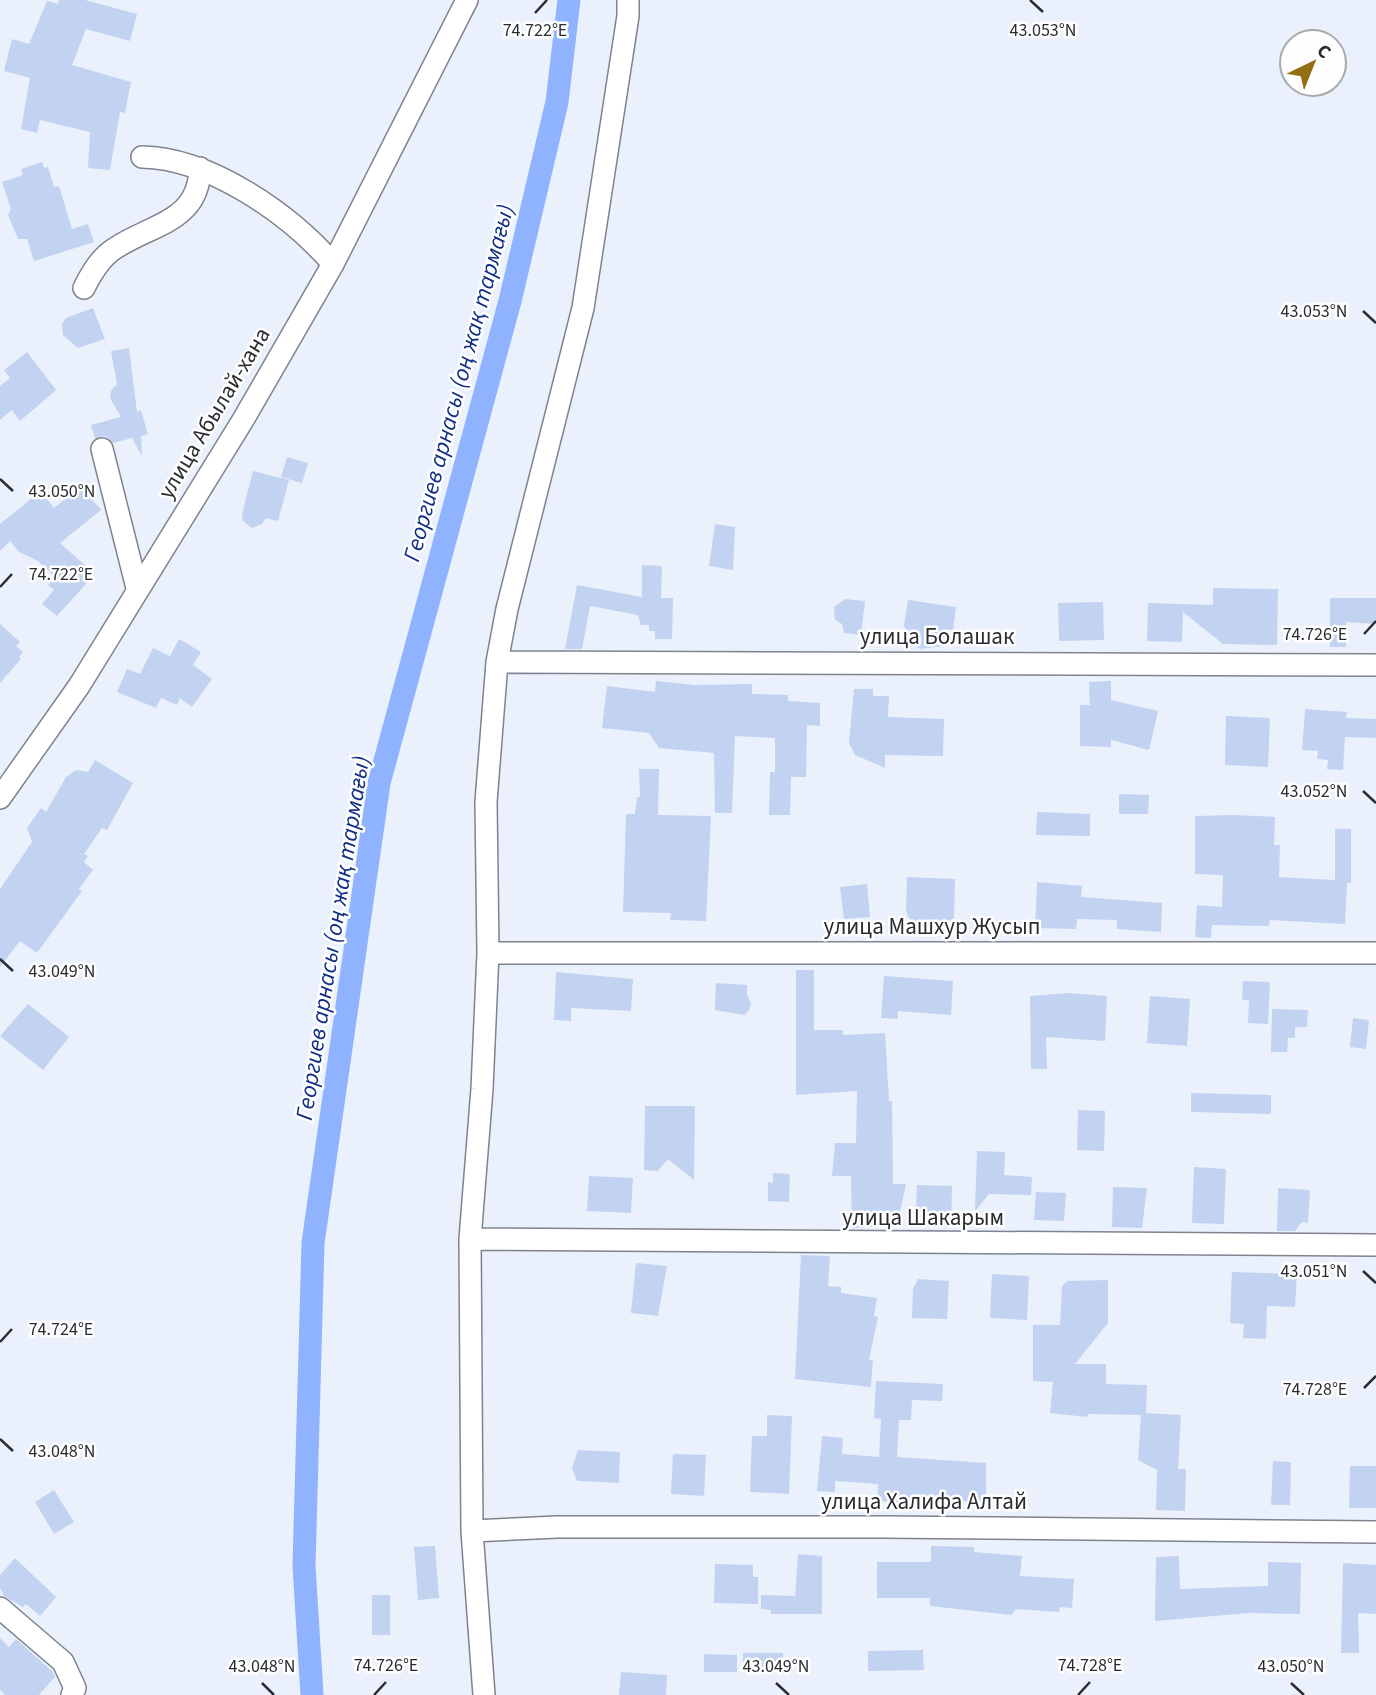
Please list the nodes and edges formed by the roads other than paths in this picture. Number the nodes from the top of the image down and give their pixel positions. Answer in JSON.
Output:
{"nodes":[{"id":1,"x":467,"y":0,"type":"edge"},
{"id":2,"x":628,"y":0,"type":"edge"},
{"id":3,"x":142,"y":157,"type":"dead end"},
{"id":4,"x":200,"y":168,"type":"junction"},
{"id":5,"x":332,"y":264,"type":"junction"},
{"id":6,"x":84,"y":288,"type":"dead end"},
{"id":7,"x":102,"y":449,"type":"dead end"},
{"id":8,"x":137,"y":588,"type":"junction"},
{"id":9,"x":497,"y":662,"type":"junction"},
{"id":10,"x":1376,"y":665,"type":"edge"},
{"id":11,"x":0,"y":798,"type":"edge"},
{"id":12,"x":488,"y":953,"type":"junction"},
{"id":13,"x":1376,"y":953,"type":"edge"},
{"id":14,"x":470,"y":1238,"type":"junction"},
{"id":15,"x":1376,"y":1245,"type":"edge"},
{"id":16,"x":472,"y":1531,"type":"junction"},
{"id":17,"x":1376,"y":1532,"type":"edge"},
{"id":18,"x":0,"y":1608,"type":"edge"},
{"id":19,"x":72,"y":1695,"type":"edge"},
{"id":20,"x":484,"y":1695,"type":"edge"}],
"edges":[{"from":1,"to":5,"type":"street","name":"улица Абылай-хана"},
{"from":2,"to":9,"type":"street"},
{"from":3,"to":4,"type":"street"},
{"from":4,"to":5,"type":"street"},
{"from":4,"to":6,"type":"street"},
{"from":5,"to":8,"type":"street","name":"улица Абылай-хана"},
{"from":7,"to":8,"type":"street"},
{"from":8,"to":11,"type":"street","name":"улица Абылай-хана"},
{"from":9,"to":10,"type":"street","name":"улица Болашак"},
{"from":9,"to":12,"type":"street"},
{"from":12,"to":13,"type":"street","name":"улица Машхур Жусып"},
{"from":12,"to":14,"type":"street"},
{"from":14,"to":15,"type":"street","name":"улица Шакарым"},
{"from":14,"to":16,"type":"street"},
{"from":16,"to":17,"type":"street","name":"улица Халифа Алтай"},
{"from":16,"to":20,"type":"street"},
{"from":18,"to":19,"type":"street"}]}
